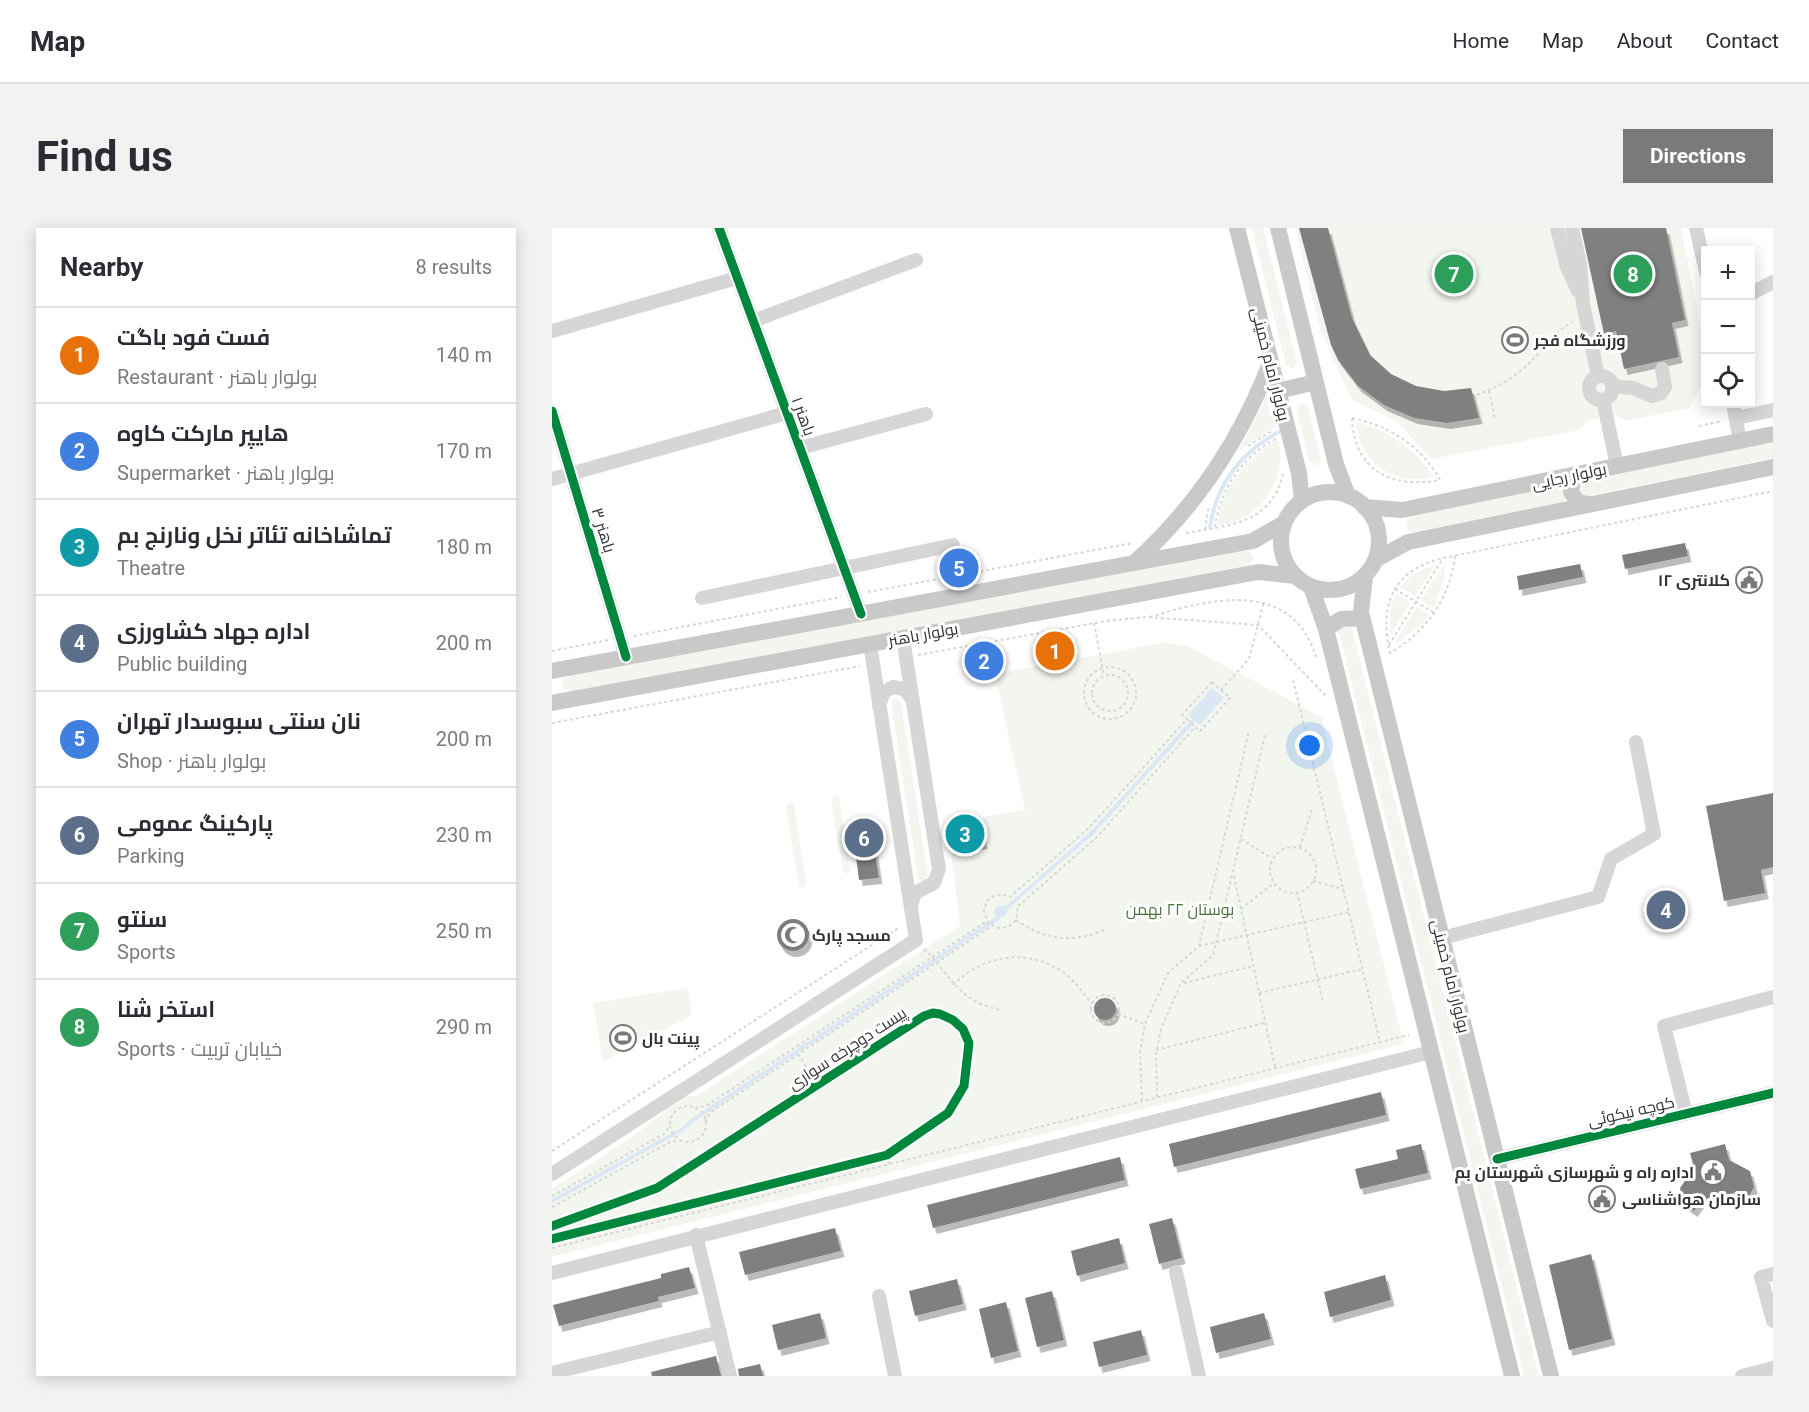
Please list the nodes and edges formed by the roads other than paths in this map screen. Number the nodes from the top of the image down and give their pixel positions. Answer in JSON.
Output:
{"nodes":[{"id":1,"x":719,"y":228,"type":"edge"},
{"id":2,"x":1238,"y":228,"type":"edge"},
{"id":3,"x":1278,"y":228,"type":"edge"},
{"id":4,"x":1557,"y":228,"type":"edge"},
{"id":5,"x":1572,"y":228,"type":"edge"},
{"id":6,"x":1696,"y":228,"type":"edge"},
{"id":7,"x":1701,"y":250,"type":"edge"},
{"id":8,"x":916,"y":260,"type":"dead end"},
{"id":9,"x":737,"y":278,"type":"junction"},
{"id":10,"x":1773,"y":282,"type":"edge"},
{"id":11,"x":1755,"y":291,"type":"edge"},
{"id":12,"x":1584,"y":309,"type":"junction"},
{"id":13,"x":753,"y":321,"type":"junction"},
{"id":14,"x":552,"y":331,"type":"edge"},
{"id":15,"x":1271,"y":361,"type":"junction"},
{"id":16,"x":1662,"y":369,"type":"dead end"},
{"id":17,"x":1598,"y":376,"type":"junction"},
{"id":18,"x":1316,"y":382,"type":"junction"},
{"id":19,"x":1612,"y":386,"type":"junction"},
{"id":20,"x":1278,"y":391,"type":"junction"},
{"id":21,"x":1603,"y":400,"type":"junction"},
{"id":22,"x":1733,"y":408,"type":"edge"},
{"id":23,"x":1773,"y":410,"type":"edge"},
{"id":24,"x":552,"y":411,"type":"edge"},
{"id":25,"x":787,"y":413,"type":"junction"},
{"id":26,"x":926,"y":414,"type":"dead end"},
{"id":27,"x":1736,"y":418,"type":"junction"},
{"id":28,"x":1773,"y":434,"type":"edge"},
{"id":29,"x":1740,"y":441,"type":"junction"},
{"id":30,"x":800,"y":448,"type":"junction"},
{"id":31,"x":1617,"y":466,"type":"junction"},
{"id":32,"x":1773,"y":466,"type":"edge"},
{"id":33,"x":1583,"y":473,"type":"junction"},
{"id":34,"x":571,"y":474,"type":"junction"},
{"id":35,"x":552,"y":479,"type":"edge"},
{"id":36,"x":1348,"y":496,"type":"junction"},
{"id":37,"x":1302,"y":501,"type":"junction"},
{"id":38,"x":1589,"y":504,"type":"junction"},
{"id":39,"x":1364,"y":507,"type":"junction"},
{"id":40,"x":1284,"y":523,"type":"junction"},
{"id":41,"x":953,"y":545,"type":"dead end"},
{"id":42,"x":1375,"y":560,"type":"junction"},
{"id":43,"x":1134,"y":563,"type":"junction"},
{"id":44,"x":844,"y":568,"type":"junction"},
{"id":45,"x":1295,"y":576,"type":"junction"},
{"id":46,"x":1365,"y":576,"type":"junction"},
{"id":47,"x":1311,"y":587,"type":"junction"},
{"id":48,"x":702,"y":598,"type":"dead end"},
{"id":49,"x":861,"y":614,"type":"junction"},
{"id":50,"x":1362,"y":618,"type":"junction"},
{"id":51,"x":1326,"y":629,"type":"junction"},
{"id":52,"x":903,"y":638,"type":"junction"},
{"id":53,"x":870,"y":644,"type":"junction"},
{"id":54,"x":626,"y":657,"type":"junction"},
{"id":55,"x":552,"y":671,"type":"edge"},
{"id":56,"x":913,"y":701,"type":"junction"},
{"id":57,"x":552,"y":703,"type":"edge"},
{"id":58,"x":879,"y":707,"type":"junction"},
{"id":59,"x":1636,"y":742,"type":"dead end"},
{"id":60,"x":905,"y":874,"type":"junction"},
{"id":61,"x":924,"y":888,"type":"junction"},
{"id":62,"x":910,"y":907,"type":"junction"},
{"id":63,"x":1442,"y":938,"type":"junction"},
{"id":64,"x":1773,"y":997,"type":"edge"},
{"id":65,"x":1431,"y":1052,"type":"junction"},
{"id":66,"x":1773,"y":1093,"type":"edge"},
{"id":67,"x":1686,"y":1114,"type":"junction"},
{"id":68,"x":1497,"y":1159,"type":"junction"},
{"id":69,"x":552,"y":1174,"type":"edge"},
{"id":70,"x":696,"y":1235,"type":"junction"},
{"id":71,"x":1176,"y":1272,"type":"dead end"},
{"id":72,"x":552,"y":1273,"type":"edge"},
{"id":73,"x":1773,"y":1274,"type":"edge"},
{"id":74,"x":879,"y":1296,"type":"dead end"},
{"id":75,"x":1773,"y":1321,"type":"edge"},
{"id":76,"x":720,"y":1332,"type":"junction"},
{"id":77,"x":1773,"y":1368,"type":"edge"},
{"id":78,"x":552,"y":1374,"type":"edge"},
{"id":79,"x":730,"y":1376,"type":"edge"},
{"id":80,"x":895,"y":1376,"type":"edge"},
{"id":81,"x":1199,"y":1376,"type":"edge"},
{"id":82,"x":1512,"y":1376,"type":"edge"},
{"id":83,"x":1551,"y":1376,"type":"edge"},
{"id":84,"x":1743,"y":1376,"type":"edge"}],
"edges":[{"from":1,"to":9,"type":"street","name":"باهنر ۱"},
{"from":2,"to":15,"type":"main road","name":"بولوار امام خمینی"},
{"from":3,"to":18,"type":"main road"},
{"from":4,"to":12,"type":"street"},
{"from":5,"to":12,"type":"street"},
{"from":6,"to":7,"type":"street"},
{"from":8,"to":13,"type":"street"},
{"from":9,"to":13,"type":"street","name":"باهنر ۱"},
{"from":9,"to":14,"type":"street"},
{"from":10,"to":11,"type":"street"},
{"from":12,"to":17,"type":"street"},
{"from":13,"to":25,"type":"street","name":"باهنر ۱"},
{"from":15,"to":20,"type":"main road","name":"بولوار امام خمینی"},
{"from":15,"to":43,"type":"main road"},
{"from":16,"to":19,"type":"street"},
{"from":17,"to":19,"type":"street"},
{"from":17,"to":21,"type":"street"},
{"from":18,"to":20,"type":"main road"},
{"from":18,"to":36,"type":"main road"},
{"from":19,"to":21,"type":"street"},
{"from":20,"to":37,"type":"main road","name":"بولوار امام خمینی"},
{"from":21,"to":31,"type":"street"},
{"from":22,"to":27,"type":"street"},
{"from":23,"to":27,"type":"street"},
{"from":24,"to":34,"type":"street","name":"باهنر ۳"},
{"from":25,"to":30,"type":"street","name":"باهنر ۱"},
{"from":25,"to":34,"type":"street"},
{"from":26,"to":30,"type":"street"},
{"from":27,"to":29,"type":"street"},
{"from":28,"to":29,"type":"main road","name":"بولوار رجایی"},
{"from":29,"to":31,"type":"main road","name":"بولوار رجایی"},
{"from":30,"to":44,"type":"street","name":"باهنر ۱"},
{"from":31,"to":33,"type":"main road","name":"بولوار رجایی"},
{"from":32,"to":38,"type":"main road","name":"بولوار رجایی"},
{"from":33,"to":38,"type":"main road"},
{"from":33,"to":39,"type":"main road","name":"بولوار رجایی"},
{"from":34,"to":35,"type":"street"},
{"from":34,"to":54,"type":"street","name":"باهنر ۳"},
{"from":36,"to":37,"type":"main road"},
{"from":36,"to":39,"type":"main road"},
{"from":37,"to":40,"type":"main road"},
{"from":38,"to":42,"type":"main road","name":"بولوار رجایی"},
{"from":39,"to":42,"type":"main road"},
{"from":40,"to":43,"type":"main road","name":"بولوار باهنر"},
{"from":40,"to":45,"type":"main road"},
{"from":41,"to":44,"type":"street"},
{"from":42,"to":46,"type":"main road"},
{"from":43,"to":49,"type":"main road","name":"بولوار باهنر"},
{"from":44,"to":48,"type":"street"},
{"from":44,"to":49,"type":"street","name":"باهنر ۱"},
{"from":45,"to":47,"type":"main road"},
{"from":45,"to":52,"type":"main road","name":"بولوار باهنر"},
{"from":46,"to":47,"type":"main road"},
{"from":46,"to":50,"type":"main road","name":"بولوار امام خمینی"},
{"from":47,"to":51,"type":"main road"},
{"from":49,"to":54,"type":"main road","name":"بولوار باهنر"},
{"from":50,"to":51,"type":"main road"},
{"from":50,"to":63,"type":"main road","name":"بولوار امام خمینی"},
{"from":51,"to":65,"type":"main road"},
{"from":52,"to":53,"type":"main road","name":"بولوار باهنر"},
{"from":52,"to":56,"type":"street"},
{"from":53,"to":57,"type":"main road","name":"بولوار باهنر"},
{"from":53,"to":58,"type":"street"},
{"from":54,"to":55,"type":"main road","name":"بولوار باهنر"},
{"from":56,"to":58,"type":"street"},
{"from":56,"to":61,"type":"street"},
{"from":58,"to":60,"type":"street"},
{"from":59,"to":63,"type":"street"},
{"from":60,"to":61,"type":"street"},
{"from":60,"to":62,"type":"street"},
{"from":61,"to":62,"type":"street"},
{"from":62,"to":69,"type":"street"},
{"from":63,"to":68,"type":"main road","name":"بولوار امام خمینی"},
{"from":64,"to":67,"type":"street"},
{"from":65,"to":70,"type":"street"},
{"from":65,"to":82,"type":"main road"},
{"from":66,"to":67,"type":"street","name":"کوچه نیکوئی"},
{"from":67,"to":68,"type":"street","name":"کوچه نیکوئی"},
{"from":68,"to":83,"type":"main road","name":"بولوار امام خمینی"},
{"from":70,"to":72,"type":"street"},
{"from":70,"to":76,"type":"street"},
{"from":71,"to":81,"type":"street"},
{"from":73,"to":75,"type":"street"},
{"from":74,"to":80,"type":"street"},
{"from":76,"to":78,"type":"street"},
{"from":76,"to":79,"type":"street"},
{"from":77,"to":84,"type":"street"}]}
